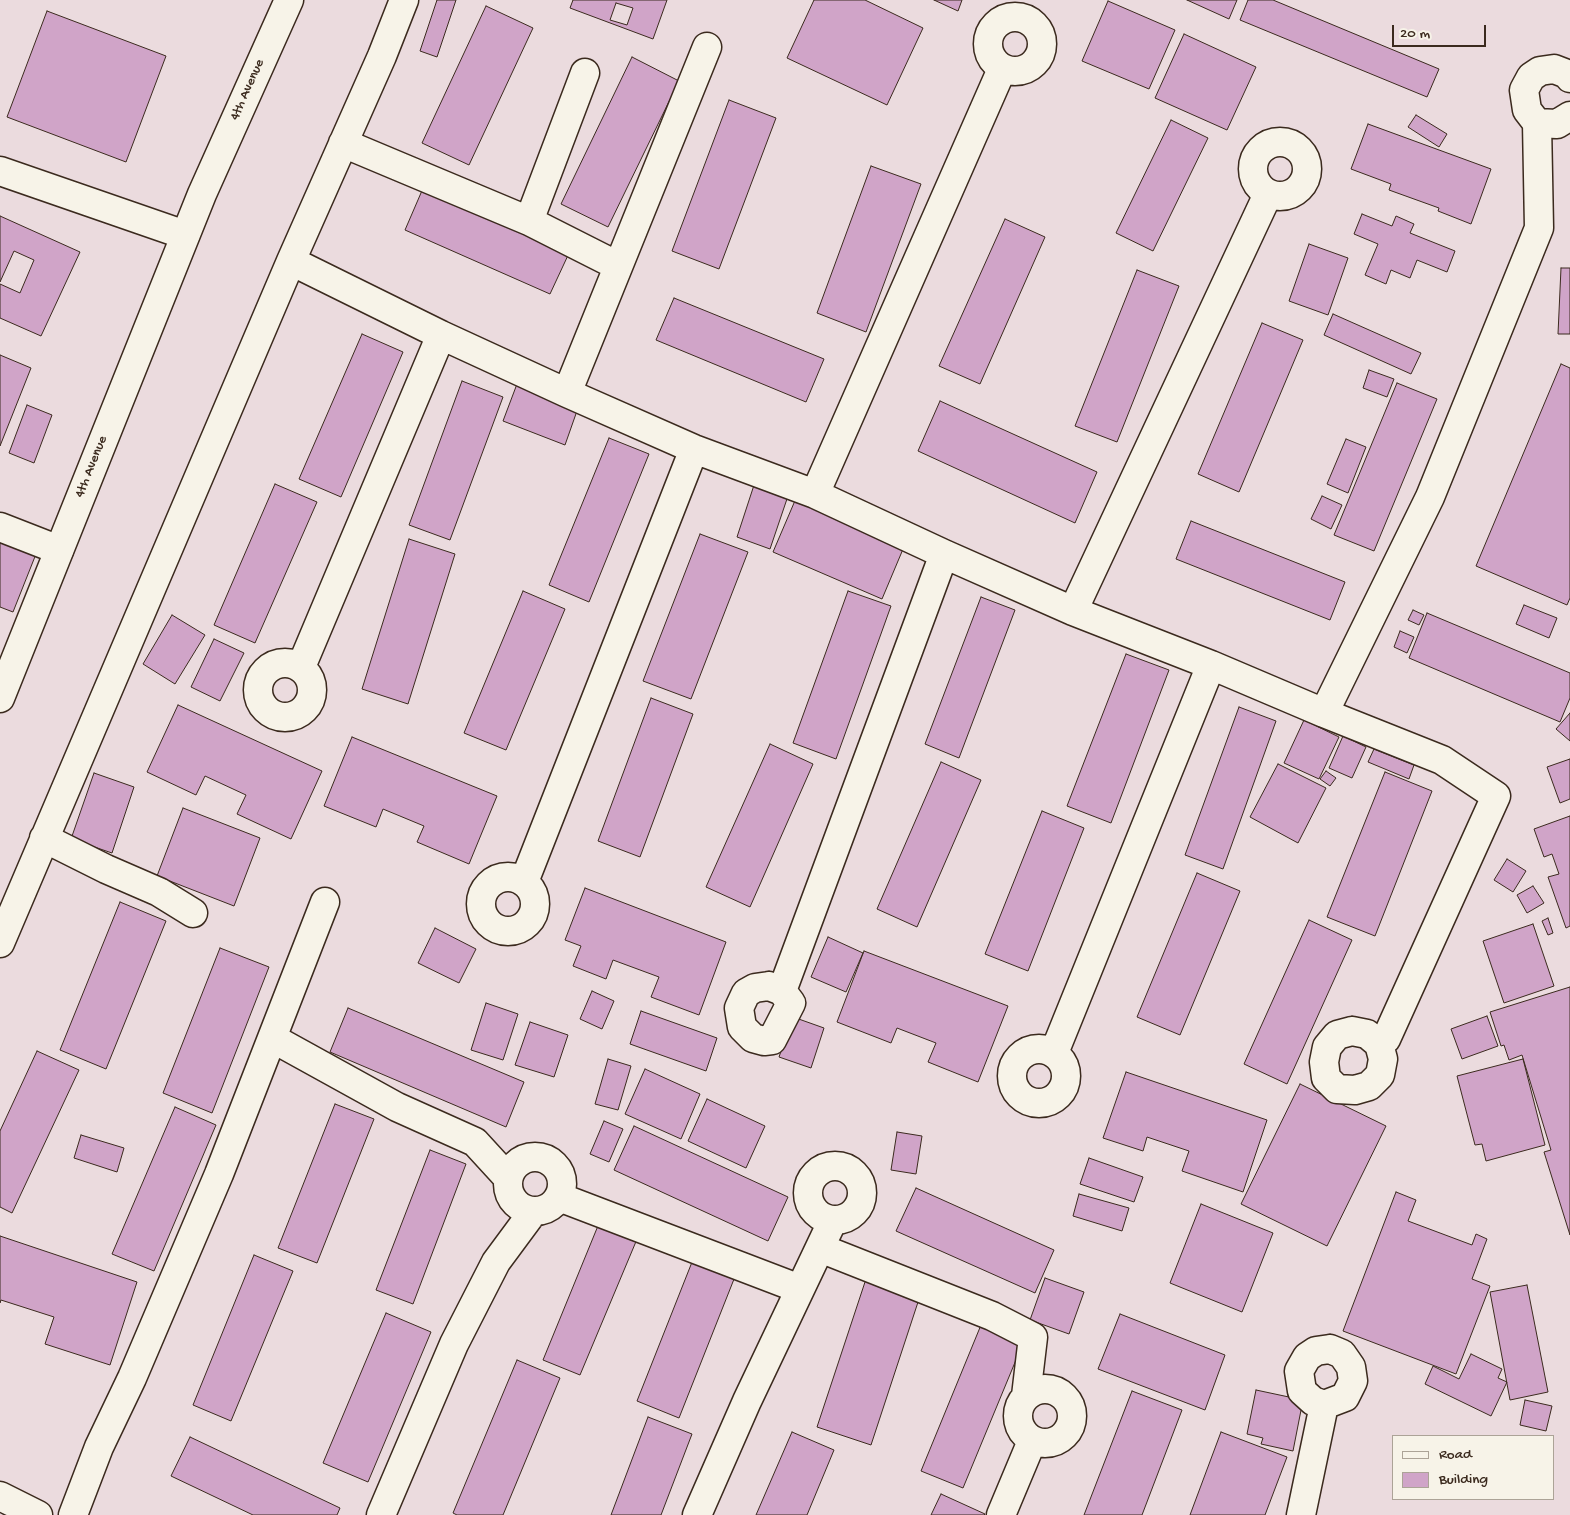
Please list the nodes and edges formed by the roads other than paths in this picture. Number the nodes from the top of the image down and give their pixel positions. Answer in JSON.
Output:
{"nodes":[{"id":1,"x":289,"y":0,"type":"edge"},
{"id":2,"x":404,"y":0,"type":"edge"},
{"id":3,"x":707,"y":47,"type":"dead end"},
{"id":4,"x":1002,"y":68,"type":"dead end"},
{"id":5,"x":1569,"y":70,"type":"edge"},
{"id":6,"x":585,"y":73,"type":"dead end"},
{"id":7,"x":1570,"y":116,"type":"edge"},
{"id":8,"x":1537,"y":123,"type":"junction"},
{"id":9,"x":343,"y":143,"type":"junction"},
{"id":10,"x":0,"y":171,"type":"edge"},
{"id":11,"x":1268,"y":194,"type":"dead end"},
{"id":12,"x":529,"y":221,"type":"junction"},
{"id":13,"x":184,"y":236,"type":"junction"},
{"id":14,"x":291,"y":261,"type":"junction"},
{"id":15,"x":618,"y":266,"type":"junction"},
{"id":16,"x":441,"y":335,"type":"junction"},
{"id":17,"x":567,"y":393,"type":"junction"},
{"id":18,"x":694,"y":449,"type":"junction"},
{"id":19,"x":816,"y":494,"type":"junction"},
{"id":20,"x":0,"y":527,"type":"edge"},
{"id":21,"x":59,"y":550,"type":"junction"},
{"id":22,"x":944,"y":554,"type":"junction"},
{"id":23,"x":1073,"y":611,"type":"junction"},
{"id":24,"x":1211,"y":665,"type":"junction"},
{"id":25,"x":301,"y":667,"type":"dead end"},
{"id":26,"x":0,"y":698,"type":"edge"},
{"id":27,"x":1324,"y":713,"type":"junction"},
{"id":28,"x":44,"y":838,"type":"junction"},
{"id":29,"x":524,"y":882,"type":"dead end"},
{"id":30,"x":325,"y":902,"type":"dead end"},
{"id":31,"x":193,"y":913,"type":"dead end"},
{"id":32,"x":0,"y":943,"type":"edge"},
{"id":33,"x":782,"y":991,"type":"dead end"},
{"id":34,"x":272,"y":1038,"type":"junction"},
{"id":35,"x":1379,"y":1044,"type":"dead end"},
{"id":36,"x":1054,"y":1053,"type":"dead end"},
{"id":37,"x":508,"y":1178,"type":"junction"},
{"id":38,"x":559,"y":1197,"type":"junction"},
{"id":39,"x":533,"y":1212,"type":"junction"},
{"id":40,"x":832,"y":1220,"type":"dead end"},
{"id":41,"x":820,"y":1248,"type":"junction"},
{"id":42,"x":800,"y":1289,"type":"junction"},
{"id":43,"x":1026,"y":1396,"type":"junction"},
{"id":44,"x":1324,"y":1405,"type":"dead end"},
{"id":45,"x":1032,"y":1441,"type":"junction"},
{"id":46,"x":0,"y":1496,"type":"edge"},
{"id":47,"x":38,"y":1515,"type":"edge"},
{"id":48,"x":73,"y":1515,"type":"edge"},
{"id":49,"x":381,"y":1515,"type":"edge"},
{"id":50,"x":696,"y":1515,"type":"edge"},
{"id":51,"x":1001,"y":1515,"type":"edge"},
{"id":52,"x":1301,"y":1515,"type":"edge"}],
"edges":[{"from":1,"to":13,"type":"street","name":"4th Avenue"},
{"from":2,"to":9,"type":"street"},
{"from":3,"to":15,"type":"street"},
{"from":4,"to":19,"type":"street"},
{"from":5,"to":8,"type":"street"},
{"from":6,"to":12,"type":"street"},
{"from":7,"to":8,"type":"street"},
{"from":8,"to":27,"type":"street"},
{"from":9,"to":12,"type":"street"},
{"from":9,"to":14,"type":"street"},
{"from":10,"to":13,"type":"street"},
{"from":11,"to":23,"type":"street"},
{"from":12,"to":15,"type":"street"},
{"from":13,"to":21,"type":"street","name":"4th Avenue"},
{"from":14,"to":16,"type":"street"},
{"from":14,"to":28,"type":"street"},
{"from":15,"to":17,"type":"street"},
{"from":16,"to":17,"type":"street"},
{"from":16,"to":25,"type":"street"},
{"from":17,"to":18,"type":"street"},
{"from":18,"to":19,"type":"street"},
{"from":18,"to":29,"type":"street"},
{"from":19,"to":22,"type":"street"},
{"from":20,"to":21,"type":"street"},
{"from":21,"to":26,"type":"street","name":"4th Avenue"},
{"from":22,"to":23,"type":"street"},
{"from":22,"to":33,"type":"street"},
{"from":23,"to":24,"type":"street"},
{"from":24,"to":27,"type":"street"},
{"from":24,"to":36,"type":"street"},
{"from":27,"to":35,"type":"street"},
{"from":28,"to":31,"type":"street"},
{"from":28,"to":32,"type":"street"},
{"from":30,"to":34,"type":"street"},
{"from":34,"to":37,"type":"street"},
{"from":34,"to":48,"type":"street"},
{"from":37,"to":38,"type":"street"},
{"from":37,"to":39,"type":"street"},
{"from":38,"to":39,"type":"street"},
{"from":38,"to":42,"type":"street"},
{"from":39,"to":49,"type":"street"},
{"from":40,"to":41,"type":"street"},
{"from":41,"to":42,"type":"street"},
{"from":41,"to":43,"type":"street"},
{"from":42,"to":50,"type":"street"},
{"from":43,"to":45,"type":"street"},
{"from":43,"to":45,"type":"street"},
{"from":44,"to":52,"type":"street"},
{"from":45,"to":51,"type":"street"},
{"from":46,"to":47,"type":"street"}]}
